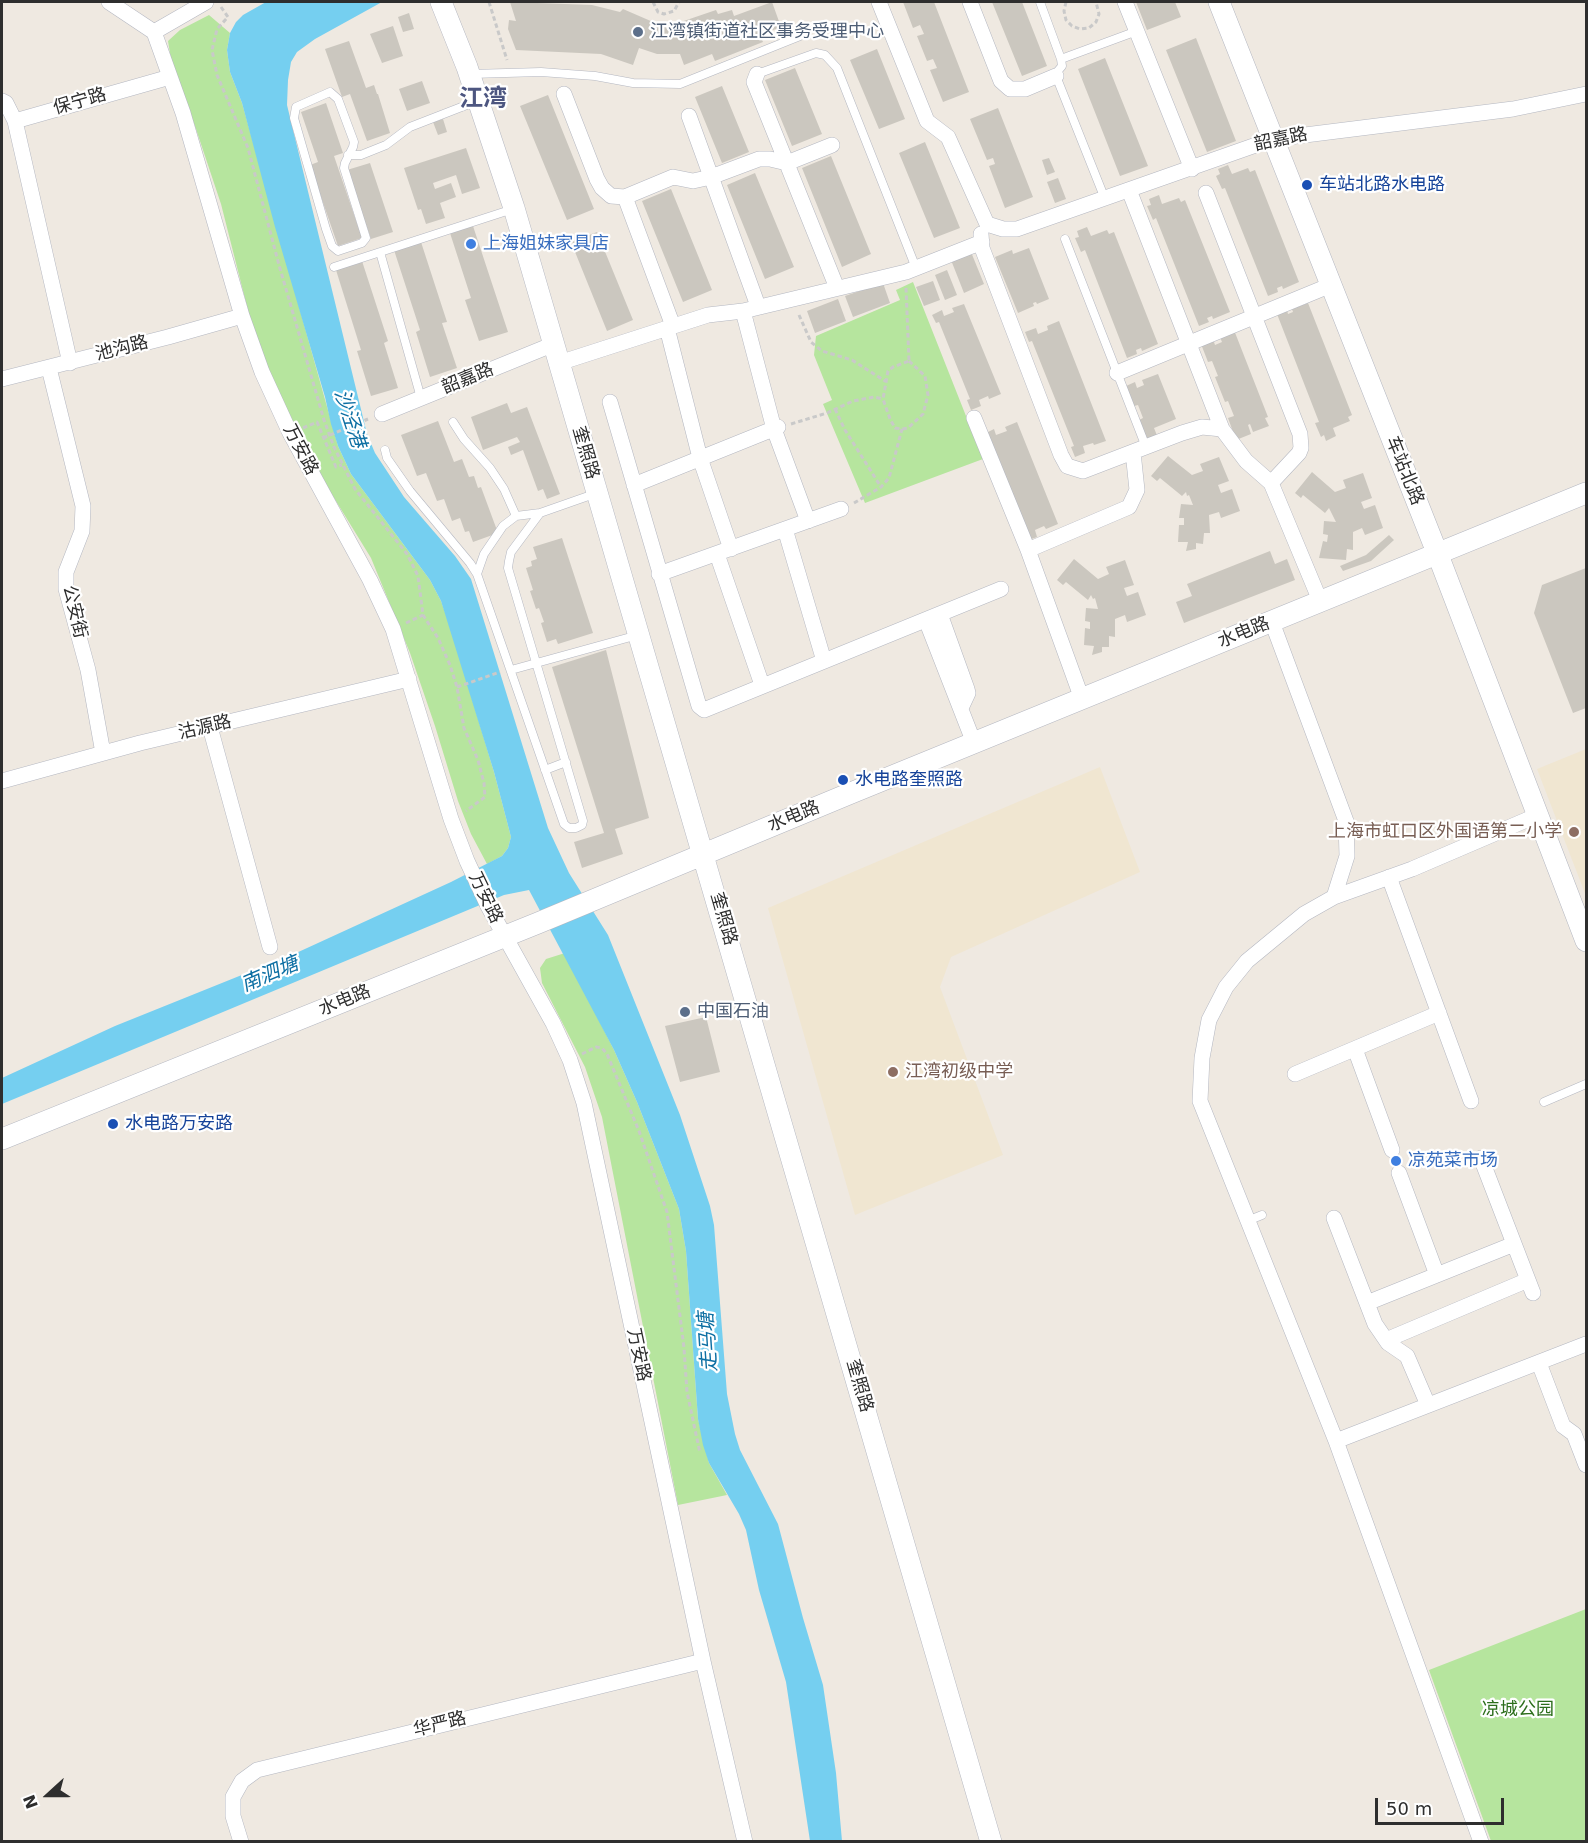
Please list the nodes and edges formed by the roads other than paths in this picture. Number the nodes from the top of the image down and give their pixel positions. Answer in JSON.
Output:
{"nodes":[{"id":1,"x":109,"y":2,"type":"edge"},
{"id":2,"x":206,"y":2,"type":"edge"},
{"id":3,"x":441,"y":2,"type":"edge"},
{"id":4,"x":879,"y":2,"type":"edge"},
{"id":5,"x":970,"y":2,"type":"edge"},
{"id":6,"x":1040,"y":2,"type":"edge"},
{"id":7,"x":1125,"y":2,"type":"edge"},
{"id":8,"x":1218,"y":2,"type":"edge"},
{"id":9,"x":1137,"y":31,"type":"junction"},
{"id":10,"x":154,"y":32,"type":"junction"},
{"id":11,"x":800,"y":36,"type":"dead end"},
{"id":12,"x":1061,"y":59,"type":"junction"},
{"id":13,"x":470,"y":74,"type":"junction"},
{"id":14,"x":757,"y":74,"type":"joint"},
{"id":15,"x":1056,"y":76,"type":"junction"},
{"id":16,"x":170,"y":77,"type":"junction"},
{"id":17,"x":564,"y":94,"type":"dead end"},
{"id":18,"x":1587,"y":94,"type":"edge"},
{"id":19,"x":2,"y":100,"type":"edge"},
{"id":20,"x":478,"y":100,"type":"junction"},
{"id":21,"x":689,"y":116,"type":"dead end"},
{"id":22,"x":15,"y":121,"type":"junction"},
{"id":23,"x":1273,"y":139,"type":"junction"},
{"id":24,"x":832,"y":145,"type":"dead end"},
{"id":25,"x":348,"y":155,"type":"junction"},
{"id":26,"x":787,"y":163,"type":"junction"},
{"id":27,"x":1192,"y":169,"type":"junction"},
{"id":28,"x":711,"y":177,"type":"junction"},
{"id":29,"x":1130,"y":190,"type":"junction"},
{"id":30,"x":1206,"y":193,"type":"dead end"},
{"id":31,"x":625,"y":197,"type":"junction"},
{"id":32,"x":1105,"y":199,"type":"junction"},
{"id":33,"x":514,"y":208,"type":"junction"},
{"id":34,"x":987,"y":224,"type":"junction"},
{"id":35,"x":1065,"y":240,"type":"dead end"},
{"id":36,"x":982,"y":242,"type":"junction"},
{"id":37,"x":380,"y":252,"type":"junction"},
{"id":38,"x":334,"y":267,"type":"dead end"},
{"id":39,"x":911,"y":270,"type":"junction"},
{"id":40,"x":1331,"y":285,"type":"junction"},
{"id":41,"x":837,"y":288,"type":"junction"},
{"id":42,"x":758,"y":306,"type":"junction"},
{"id":43,"x":743,"y":311,"type":"junction"},
{"id":44,"x":242,"y":316,"type":"junction"},
{"id":45,"x":1254,"y":316,"type":"junction"},
{"id":46,"x":670,"y":327,"type":"junction"},
{"id":47,"x":1189,"y":343,"type":"junction"},
{"id":48,"x":556,"y":354,"type":"junction"},
{"id":49,"x":70,"y":363,"type":"junction"},
{"id":50,"x":49,"y":368,"type":"junction"},
{"id":51,"x":1117,"y":373,"type":"junction"},
{"id":52,"x":2,"y":379,"type":"edge"},
{"id":53,"x":421,"y":398,"type":"junction"},
{"id":54,"x":610,"y":402,"type":"dead end"},
{"id":55,"x":375,"y":417,"type":"road end"},
{"id":56,"x":974,"y":418,"type":"dead end"},
{"id":57,"x":453,"y":422,"type":"dead end"},
{"id":58,"x":776,"y":428,"type":"junction"},
{"id":59,"x":1222,"y":429,"type":"junction"},
{"id":60,"x":385,"y":450,"type":"dead end"},
{"id":61,"x":1140,"y":450,"type":"junction"},
{"id":62,"x":700,"y":458,"type":"junction"},
{"id":63,"x":1271,"y":483,"type":"junction"},
{"id":64,"x":634,"y":485,"type":"junction"},
{"id":65,"x":597,"y":493,"type":"junction"},
{"id":66,"x":1587,"y":493,"type":"edge"},
{"id":67,"x":841,"y":509,"type":"road end"},
{"id":68,"x":540,"y":513,"type":"junction"},
{"id":69,"x":516,"y":516,"type":"junction"},
{"id":70,"x":808,"y":521,"type":"junction"},
{"id":71,"x":785,"y":529,"type":"junction"},
{"id":72,"x":1028,"y":550,"type":"junction"},
{"id":73,"x":724,"y":552,"type":"junction"},
{"id":74,"x":1438,"y":555,"type":"junction"},
{"id":75,"x":477,"y":574,"type":"junction"},
{"id":76,"x":659,"y":574,"type":"junction"},
{"id":77,"x":1001,"y":590,"type":"dead end"},
{"id":78,"x":1321,"y":603,"type":"junction"},
{"id":79,"x":933,"y":617,"type":"junction"},
{"id":80,"x":1272,"y":622,"type":"junction"},
{"id":81,"x":639,"y":635,"type":"junction"},
{"id":82,"x":824,"y":661,"type":"junction"},
{"id":83,"x":537,"y":662,"type":"junction"},
{"id":84,"x":511,"y":670,"type":"junction"},
{"id":85,"x":409,"y":679,"type":"junction"},
{"id":86,"x":765,"y":686,"type":"junction"},
{"id":87,"x":1082,"y":699,"type":"junction"},
{"id":88,"x":210,"y":727,"type":"junction"},
{"id":89,"x":974,"y":743,"type":"junction"},
{"id":90,"x":103,"y":753,"type":"junction"},
{"id":91,"x":566,"y":762,"type":"junction"},
{"id":92,"x":545,"y":770,"type":"junction"},
{"id":93,"x":2,"y":781,"type":"edge"},
{"id":94,"x":1538,"y":815,"type":"junction"},
{"id":95,"x":704,"y":854,"type":"junction"},
{"id":96,"x":1389,"y":877,"type":"junction"},
{"id":97,"x":1334,"y":897,"type":"junction"},
{"id":98,"x":504,"y":937,"type":"junction"},
{"id":99,"x":1587,"y":941,"type":"edge"},
{"id":100,"x":270,"y":947,"type":"dead end"},
{"id":101,"x":1439,"y":1013,"type":"junction"},
{"id":102,"x":1354,"y":1049,"type":"junction"},
{"id":103,"x":1295,"y":1074,"type":"dead end"},
{"id":104,"x":1587,"y":1084,"type":"edge"},
{"id":105,"x":1471,"y":1101,"type":"dead end"},
{"id":106,"x":1544,"y":1102,"type":"dead end"},
{"id":107,"x":2,"y":1139,"type":"edge"},
{"id":108,"x":1392,"y":1150,"type":"dead end"},
{"id":109,"x":1481,"y":1158,"type":"dead end"},
{"id":110,"x":1399,"y":1173,"type":"dead end"},
{"id":111,"x":1262,"y":1215,"type":"dead end"},
{"id":112,"x":1334,"y":1218,"type":"dead end"},
{"id":113,"x":1247,"y":1221,"type":"junction"},
{"id":114,"x":1514,"y":1244,"type":"junction"},
{"id":115,"x":1437,"y":1275,"type":"junction"},
{"id":116,"x":1367,"y":1304,"type":"junction"},
{"id":117,"x":1386,"y":1340,"type":"junction"},
{"id":118,"x":1587,"y":1344,"type":"edge"},
{"id":119,"x":1539,"y":1363,"type":"junction"},
{"id":120,"x":1428,"y":1405,"type":"junction"},
{"id":121,"x":1336,"y":1441,"type":"junction"},
{"id":122,"x":1587,"y":1465,"type":"edge"},
{"id":123,"x":703,"y":1661,"type":"junction"},
{"id":124,"x":241,"y":1842,"type":"edge"},
{"id":125,"x":745,"y":1842,"type":"edge"},
{"id":126,"x":991,"y":1842,"type":"edge"},
{"id":127,"x":1481,"y":1842,"type":"edge"}],
"edges":[{"from":1,"to":10,"type":"street"},
{"from":2,"to":10,"type":"street"},
{"from":3,"to":13,"type":"main road","name":"奎照路"},
{"from":4,"to":34,"type":"street"},
{"from":5,"to":15,"type":"street"},
{"from":6,"to":12,"type":"lane"},
{"from":7,"to":9,"type":"street"},
{"from":8,"to":23,"type":"main road","name":"车站北路"},
{"from":9,"to":12,"type":"lane"},
{"from":9,"to":27,"type":"street"},
{"from":10,"to":16,"type":"street","name":"万安路"},
{"from":11,"to":13,"type":"lane"},
{"from":12,"to":15,"type":"lane"},
{"from":13,"to":20,"type":"main road","name":"奎照路"},
{"from":14,"to":26,"type":"street"},
{"from":14,"to":39,"type":"lane"},
{"from":15,"to":32,"type":"lane"},
{"from":16,"to":22,"type":"street","name":"保宁路"},
{"from":16,"to":44,"type":"street","name":"万安路"},
{"from":17,"to":31,"type":"street"},
{"from":18,"to":23,"type":"street","name":"韶嘉路"},
{"from":19,"to":22,"type":"street"},
{"from":20,"to":25,"type":"lane"},
{"from":20,"to":33,"type":"main road","name":"奎照路"},
{"from":21,"to":28,"type":"street"},
{"from":22,"to":49,"type":"street"},
{"from":23,"to":27,"type":"street","name":"韶嘉路"},
{"from":23,"to":40,"type":"main road","name":"车站北路"},
{"from":24,"to":26,"type":"street"},
{"from":25,"to":25,"type":"lane"},
{"from":26,"to":28,"type":"street"},
{"from":26,"to":41,"type":"street"},
{"from":27,"to":29,"type":"street","name":"韶嘉路"},
{"from":28,"to":31,"type":"street"},
{"from":28,"to":42,"type":"street"},
{"from":29,"to":32,"type":"street","name":"韶嘉路"},
{"from":29,"to":47,"type":"street"},
{"from":30,"to":45,"type":"street"},
{"from":31,"to":46,"type":"street"},
{"from":32,"to":34,"type":"street","name":"韶嘉路"},
{"from":33,"to":37,"type":"lane"},
{"from":33,"to":48,"type":"main road","name":"奎照路"},
{"from":34,"to":36,"type":"street"},
{"from":35,"to":51,"type":"lane"},
{"from":36,"to":39,"type":"street","name":"韶嘉路"},
{"from":36,"to":61,"type":"street"},
{"from":37,"to":38,"type":"lane"},
{"from":37,"to":53,"type":"lane"},
{"from":39,"to":41,"type":"street","name":"韶嘉路"},
{"from":40,"to":45,"type":"street"},
{"from":40,"to":74,"type":"main road","name":"车站北路"},
{"from":41,"to":42,"type":"street","name":"韶嘉路"},
{"from":42,"to":43,"type":"street","name":"韶嘉路"},
{"from":43,"to":46,"type":"street","name":"韶嘉路"},
{"from":43,"to":58,"type":"street"},
{"from":44,"to":49,"type":"street","name":"池沟路"},
{"from":44,"to":85,"type":"street","name":"万安路"},
{"from":45,"to":47,"type":"street"},
{"from":45,"to":63,"type":"street"},
{"from":46,"to":48,"type":"street","name":"韶嘉路"},
{"from":46,"to":62,"type":"street"},
{"from":47,"to":51,"type":"street"},
{"from":47,"to":59,"type":"street"},
{"from":48,"to":53,"type":"street","name":"韶嘉路"},
{"from":48,"to":65,"type":"main road","name":"奎照路"},
{"from":49,"to":50,"type":"street","name":"池沟路"},
{"from":50,"to":52,"type":"street","name":"池沟路"},
{"from":50,"to":90,"type":"street","name":"公安街"},
{"from":51,"to":61,"type":"lane"},
{"from":53,"to":55,"type":"street","name":"韶嘉路"},
{"from":54,"to":64,"type":"street"},
{"from":56,"to":72,"type":"street"},
{"from":57,"to":69,"type":"lane"},
{"from":58,"to":62,"type":"street"},
{"from":58,"to":70,"type":"street"},
{"from":59,"to":61,"type":"street"},
{"from":59,"to":63,"type":"street"},
{"from":60,"to":75,"type":"lane"},
{"from":61,"to":72,"type":"street"},
{"from":62,"to":64,"type":"street"},
{"from":62,"to":73,"type":"street"},
{"from":63,"to":78,"type":"street"},
{"from":64,"to":76,"type":"street"},
{"from":65,"to":68,"type":"lane"},
{"from":65,"to":81,"type":"main road","name":"奎照路"},
{"from":66,"to":74,"type":"main road","name":"水电路"},
{"from":67,"to":70,"type":"street"},
{"from":68,"to":69,"type":"lane"},
{"from":68,"to":83,"type":"lane"},
{"from":69,"to":75,"type":"lane"},
{"from":70,"to":71,"type":"street"},
{"from":71,"to":73,"type":"street"},
{"from":71,"to":82,"type":"street"},
{"from":72,"to":87,"type":"street"},
{"from":73,"to":76,"type":"street"},
{"from":73,"to":86,"type":"street"},
{"from":74,"to":78,"type":"main road","name":"水电路"},
{"from":74,"to":94,"type":"main road","name":"车站北路"},
{"from":75,"to":84,"type":"lane"},
{"from":76,"to":86,"type":"street"},
{"from":77,"to":79,"type":"street"},
{"from":78,"to":80,"type":"main road","name":"水电路"},
{"from":79,"to":82,"type":"street"},
{"from":79,"to":89,"type":"street"},
{"from":80,"to":87,"type":"main road","name":"水电路"},
{"from":80,"to":97,"type":"street"},
{"from":81,"to":83,"type":"lane"},
{"from":81,"to":95,"type":"main road","name":"奎照路"},
{"from":82,"to":86,"type":"street"},
{"from":83,"to":84,"type":"lane"},
{"from":83,"to":91,"type":"lane"},
{"from":84,"to":92,"type":"lane"},
{"from":85,"to":88,"type":"street","name":"沽源路"},
{"from":85,"to":98,"type":"street","name":"万安路"},
{"from":87,"to":89,"type":"main road","name":"水电路"},
{"from":88,"to":90,"type":"street","name":"沽源路"},
{"from":88,"to":100,"type":"street"},
{"from":89,"to":95,"type":"main road","name":"水电路"},
{"from":90,"to":93,"type":"street","name":"沽源路"},
{"from":91,"to":92,"type":"lane"},
{"from":91,"to":92,"type":"lane"},
{"from":94,"to":96,"type":"street"},
{"from":94,"to":99,"type":"main road","name":"车站北路"},
{"from":95,"to":98,"type":"main road","name":"水电路"},
{"from":95,"to":126,"type":"main road","name":"奎照路"},
{"from":96,"to":97,"type":"street"},
{"from":96,"to":101,"type":"street"},
{"from":97,"to":113,"type":"street"},
{"from":98,"to":107,"type":"main road","name":"水电路"},
{"from":98,"to":123,"type":"street","name":"万安路"},
{"from":101,"to":102,"type":"street"},
{"from":101,"to":105,"type":"street"},
{"from":102,"to":103,"type":"street"},
{"from":102,"to":108,"type":"street"},
{"from":104,"to":106,"type":"lane"},
{"from":109,"to":114,"type":"street"},
{"from":110,"to":115,"type":"street"},
{"from":111,"to":113,"type":"lane"},
{"from":112,"to":116,"type":"street"},
{"from":113,"to":121,"type":"street"},
{"from":114,"to":115,"type":"street"},
{"from":114,"to":117,"type":"street"},
{"from":115,"to":116,"type":"street"},
{"from":116,"to":117,"type":"street"},
{"from":117,"to":120,"type":"street"},
{"from":118,"to":119,"type":"street"},
{"from":119,"to":120,"type":"street"},
{"from":119,"to":122,"type":"street"},
{"from":120,"to":121,"type":"street"},
{"from":121,"to":127,"type":"street"},
{"from":123,"to":124,"type":"street","name":"华严路"},
{"from":123,"to":125,"type":"street","name":"万安路"}]}
